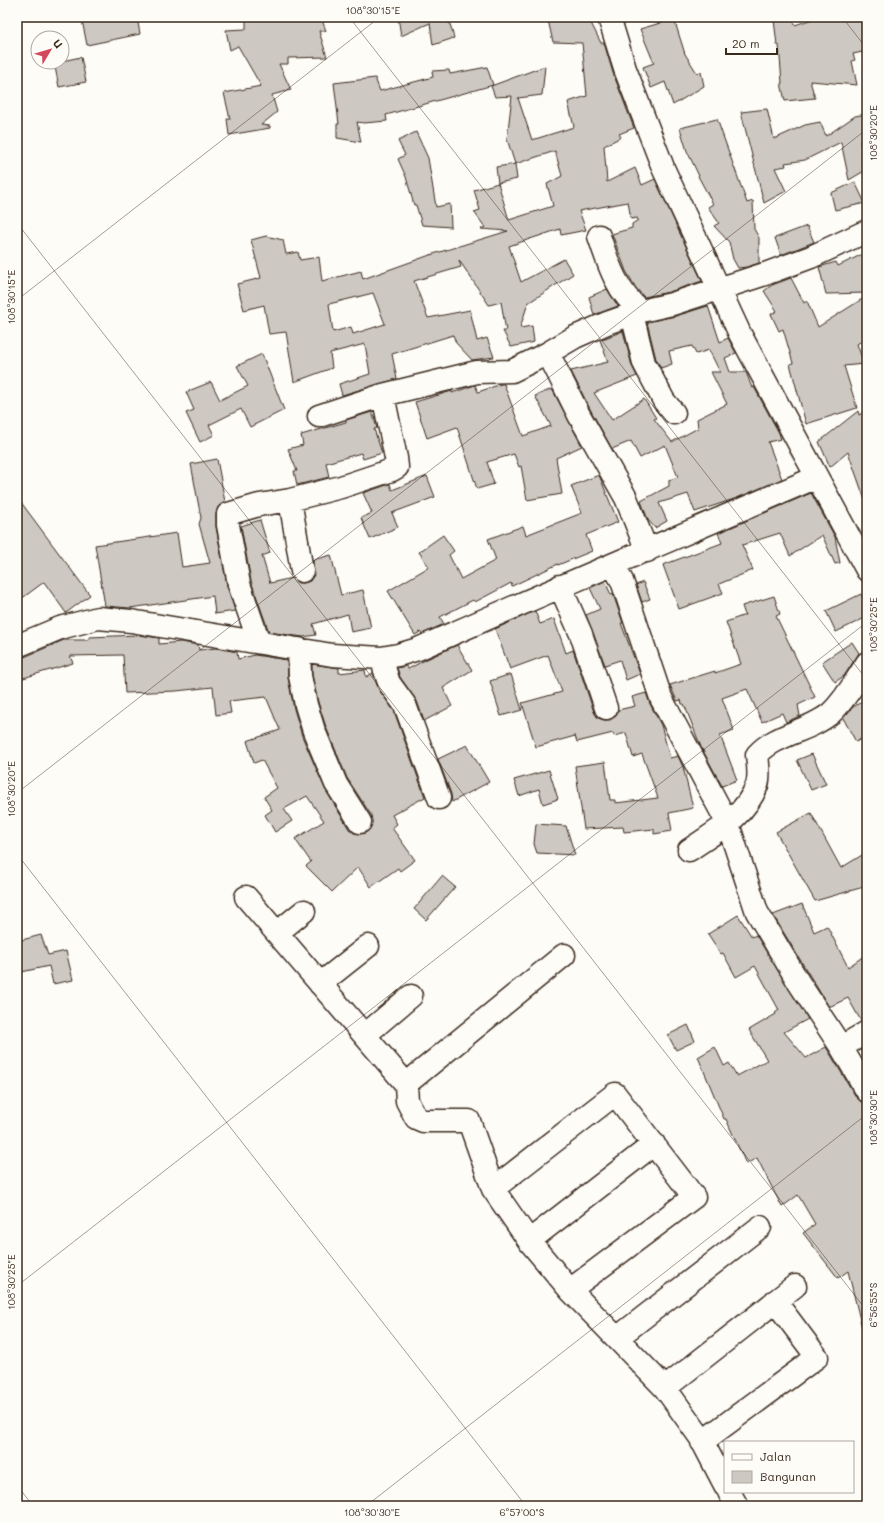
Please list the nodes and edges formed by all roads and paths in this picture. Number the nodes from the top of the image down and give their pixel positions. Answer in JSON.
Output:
{"nodes":[{"id":1,"x":609,"y":17,"type":"edge"},
{"id":2,"x":867,"y":231,"type":"edge"},
{"id":3,"x":599,"y":236,"type":"dead end"},
{"id":4,"x":719,"y":288,"type":"junction"},
{"id":5,"x":636,"y":313,"type":"junction"},
{"id":6,"x":548,"y":353,"type":"junction"},
{"id":7,"x":382,"y":395,"type":"junction"},
{"id":8,"x":674,"y":413,"type":"dead end"},
{"id":9,"x":319,"y":416,"type":"dead end"},
{"id":10,"x":818,"y":477,"type":"junction"},
{"id":11,"x":290,"y":500,"type":"junction"},
{"id":12,"x":647,"y":551,"type":"junction"},
{"id":13,"x":613,"y":565,"type":"junction"},
{"id":14,"x":867,"y":570,"type":"edge"},
{"id":15,"x":302,"y":571,"type":"dead end"},
{"id":16,"x":560,"y":586,"type":"junction"},
{"id":17,"x":259,"y":642,"type":"junction"},
{"id":18,"x":17,"y":646,"type":"edge"},
{"id":19,"x":299,"y":649,"type":"junction"},
{"id":20,"x":381,"y":658,"type":"junction"},
{"id":21,"x":867,"y":663,"type":"edge"},
{"id":22,"x":606,"y":708,"type":"dead end"},
{"id":23,"x":439,"y":798,"type":"dead end"},
{"id":24,"x":360,"y":822,"type":"dead end"},
{"id":25,"x":728,"y":824,"type":"junction"},
{"id":26,"x":688,"y":850,"type":"dead end"},
{"id":27,"x":246,"y":897,"type":"dead end"},
{"id":28,"x":304,"y":912,"type":"dead end"},
{"id":29,"x":277,"y":933,"type":"junction"},
{"id":30,"x":368,"y":946,"type":"dead end"},
{"id":31,"x":564,"y":955,"type":"dead end"},
{"id":32,"x":320,"y":984,"type":"junction"},
{"id":33,"x":411,"y":996,"type":"dead end"},
{"id":34,"x":867,"y":1032,"type":"edge"},
{"id":35,"x":365,"y":1035,"type":"junction"},
{"id":36,"x":841,"y":1047,"type":"junction"},
{"id":37,"x":406,"y":1084,"type":"junction"},
{"id":38,"x":867,"y":1091,"type":"edge"},
{"id":39,"x":654,"y":1144,"type":"junction"},
{"id":40,"x":493,"y":1189,"type":"junction"},
{"id":41,"x":760,"y":1227,"type":"dead end"},
{"id":42,"x":529,"y":1240,"type":"junction"},
{"id":43,"x":795,"y":1286,"type":"dead end"},
{"id":44,"x":570,"y":1290,"type":"junction"},
{"id":45,"x":775,"y":1301,"type":"junction"},
{"id":46,"x":617,"y":1338,"type":"junction"},
{"id":47,"x":665,"y":1388,"type":"junction"},
{"id":48,"x":702,"y":1442,"type":"junction"},
{"id":49,"x":724,"y":1483,"type":"edge"},
{"id":50,"x":730,"y":1493,"type":"edge"},
{"id":51,"x":737,"y":1506,"type":"edge"}],
"edges":[{"from":1,"to":4,"type":"street"},
{"from":2,"to":4,"type":"street"},
{"from":3,"to":5,"type":"street"},
{"from":4,"to":5,"type":"street"},
{"from":4,"to":10,"type":"street"},
{"from":5,"to":6,"type":"street"},
{"from":5,"to":8,"type":"street"},
{"from":6,"to":7,"type":"street"},
{"from":6,"to":12,"type":"street"},
{"from":7,"to":9,"type":"street"},
{"from":7,"to":11,"type":"street"},
{"from":10,"to":12,"type":"street"},
{"from":10,"to":14,"type":"street"},
{"from":11,"to":15,"type":"street"},
{"from":11,"to":17,"type":"street"},
{"from":12,"to":13,"type":"street"},
{"from":13,"to":16,"type":"street"},
{"from":13,"to":25,"type":"street"},
{"from":16,"to":20,"type":"street"},
{"from":16,"to":22,"type":"street"},
{"from":17,"to":18,"type":"street"},
{"from":17,"to":19,"type":"street"},
{"from":19,"to":20,"type":"street"},
{"from":19,"to":24,"type":"street"},
{"from":20,"to":23,"type":"street"},
{"from":21,"to":25,"type":"street"},
{"from":25,"to":26,"type":"street"},
{"from":25,"to":36,"type":"street"},
{"from":27,"to":29,"type":"street"},
{"from":28,"to":29,"type":"street"},
{"from":29,"to":32,"type":"street"},
{"from":30,"to":32,"type":"street"},
{"from":31,"to":37,"type":"street"},
{"from":32,"to":35,"type":"street"},
{"from":33,"to":35,"type":"street"},
{"from":34,"to":36,"type":"street"},
{"from":35,"to":37,"type":"street"},
{"from":36,"to":38,"type":"street"},
{"from":37,"to":40,"type":"street"},
{"from":39,"to":40,"type":"street"},
{"from":39,"to":42,"type":"street"},
{"from":39,"to":44,"type":"street"},
{"from":40,"to":42,"type":"street"},
{"from":41,"to":46,"type":"street"},
{"from":42,"to":44,"type":"street"},
{"from":43,"to":45,"type":"street"},
{"from":44,"to":46,"type":"street"},
{"from":45,"to":47,"type":"street"},
{"from":45,"to":48,"type":"street"},
{"from":46,"to":47,"type":"street"},
{"from":47,"to":48,"type":"street"},
{"from":48,"to":49,"type":"street"},
{"from":50,"to":51,"type":"street"}]}
